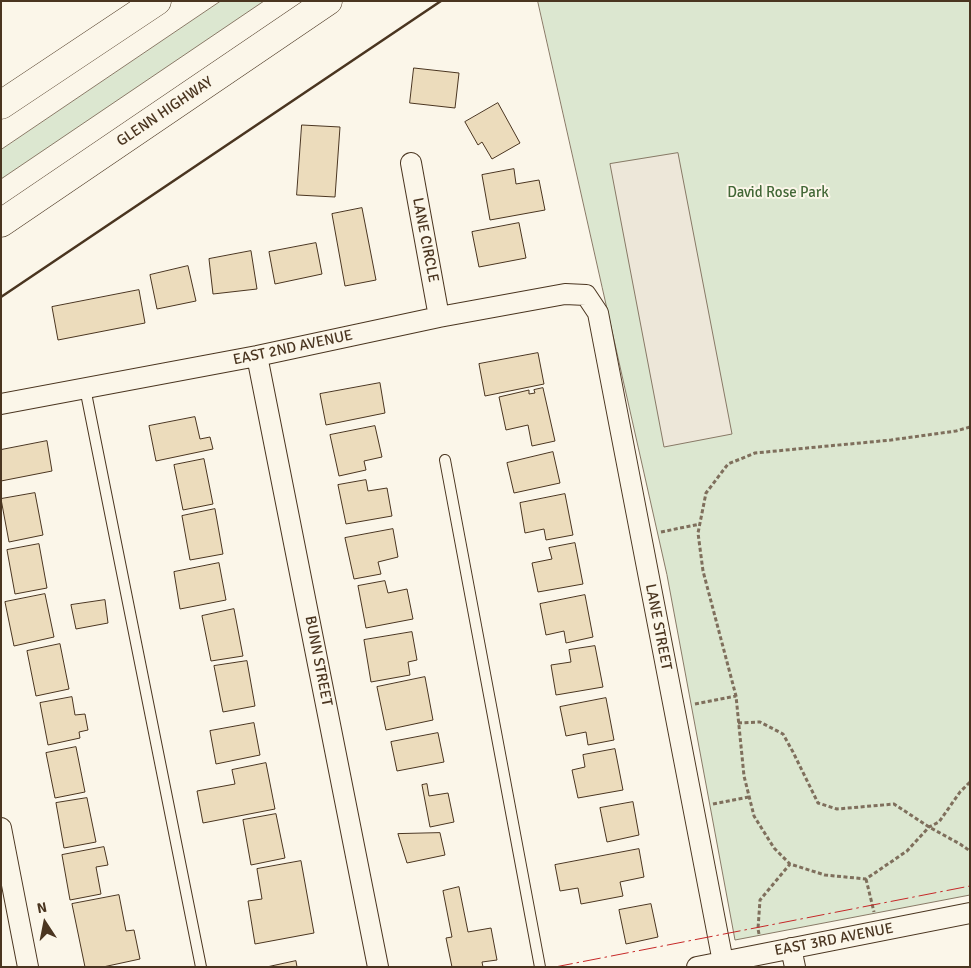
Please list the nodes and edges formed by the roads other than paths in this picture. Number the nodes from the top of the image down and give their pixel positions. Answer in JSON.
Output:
{"nodes":[{"id":1,"x":157,"y":1,"type":"edge"},
{"id":2,"x":328,"y":1,"type":"edge"},
{"id":3,"x":1,"y":105,"type":"edge"},
{"id":4,"x":411,"y":164,"type":"dead end"},
{"id":5,"x":1,"y":223,"type":"edge"},
{"id":6,"x":586,"y":295,"type":"joint"},
{"id":7,"x":440,"y":317,"type":"junction"},
{"id":8,"x":257,"y":356,"type":"junction"},
{"id":9,"x":85,"y":388,"type":"junction"},
{"id":10,"x":1,"y":404,"type":"edge"},
{"id":11,"x":445,"y":460,"type":"dead end"},
{"id":12,"x":1,"y":828,"type":"edge"},
{"id":13,"x":970,"y":913,"type":"edge"},
{"id":14,"x":793,"y":957,"type":"edge"},
{"id":15,"x":723,"y":962,"type":"junction"},
{"id":16,"x":28,"y":967,"type":"edge"},
{"id":17,"x":201,"y":967,"type":"edge"},
{"id":18,"x":378,"y":967,"type":"edge"},
{"id":19,"x":540,"y":967,"type":"edge"},
{"id":20,"x":698,"y":967,"type":"edge"}],
"edges":[{"from":1,"to":3,"type":"highway"},
{"from":2,"to":5,"type":"highway","name":"GLENN HIGHWAY"},
{"from":4,"to":7,"type":"street","name":"LANE CIRCLE"},
{"from":6,"to":7,"type":"street","name":"EAST 2ND AVENUE"},
{"from":6,"to":15,"type":"street","name":"LANE STREET"},
{"from":7,"to":8,"type":"street","name":"EAST 2ND AVENUE"},
{"from":8,"to":9,"type":"street","name":"EAST 2ND AVENUE"},
{"from":8,"to":18,"type":"street","name":"BUNN STREET"},
{"from":9,"to":10,"type":"street","name":"EAST 2ND AVENUE"},
{"from":9,"to":17,"type":"lane"},
{"from":11,"to":19,"type":"lane"},
{"from":12,"to":16,"type":"street"},
{"from":13,"to":14,"type":"street","name":"EAST 3RD AVENUE"},
{"from":14,"to":15,"type":"street","name":"EAST 3RD AVENUE"},
{"from":15,"to":20,"type":"street","name":"EAST 3RD AVENUE"}]}
